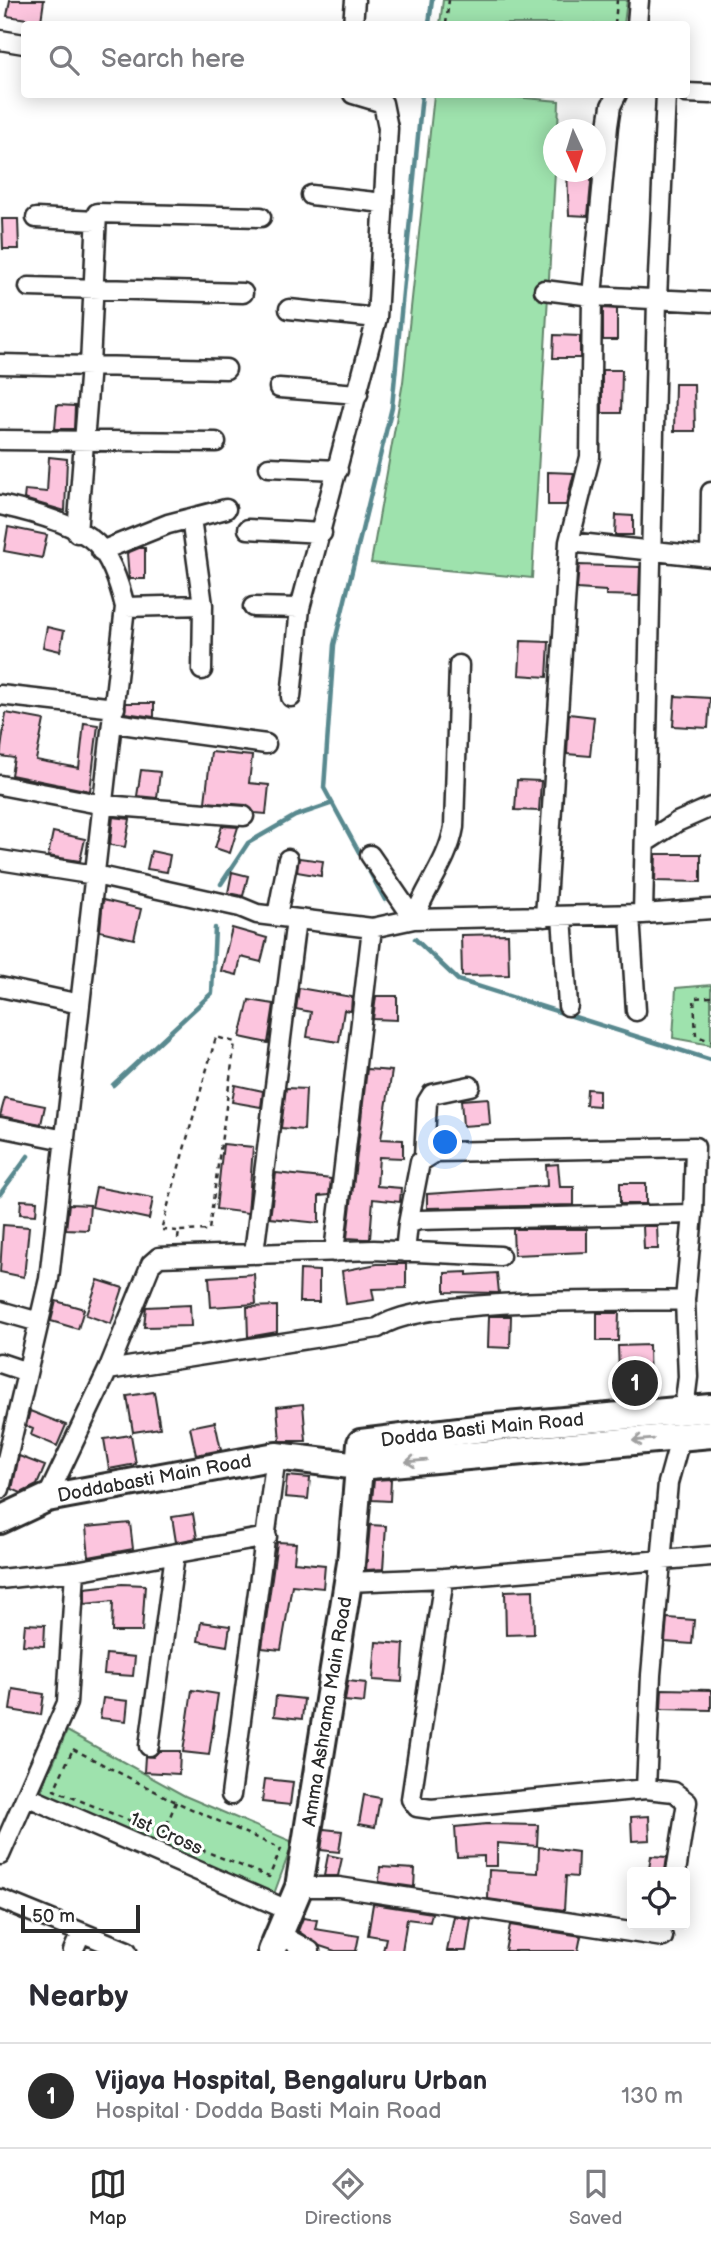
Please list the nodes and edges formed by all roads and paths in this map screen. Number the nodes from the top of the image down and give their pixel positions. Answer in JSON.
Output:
{"nodes":[{"id":1,"x":355,"y":0,"type":"edge"},
{"id":2,"x":449,"y":0,"type":"edge"},
{"id":3,"x":617,"y":0,"type":"edge"},
{"id":4,"x":639,"y":0,"type":"edge"},
{"id":5,"x":353,"y":21,"type":"edge"},
{"id":6,"x":446,"y":21,"type":"edge"},
{"id":7,"x":615,"y":21,"type":"edge"},
{"id":8,"x":637,"y":21,"type":"edge"},
{"id":9,"x":0,"y":40,"type":"edge"},
{"id":10,"x":21,"y":44,"type":"edge"},
{"id":11,"x":690,"y":93,"type":"edge"},
{"id":12,"x":711,"y":94,"type":"edge"},
{"id":13,"x":367,"y":98,"type":"edge"},
{"id":14,"x":616,"y":98,"type":"edge"},
{"id":15,"x":666,"y":98,"type":"edge"},
{"id":16,"x":311,"y":195,"type":"dead end"},
{"id":17,"x":384,"y":203,"type":"junction"},
{"id":18,"x":261,"y":217,"type":"dead end"},
{"id":19,"x":36,"y":218,"type":"dead end"},
{"id":20,"x":96,"y":221,"type":"junction"},
{"id":21,"x":29,"y":286,"type":"dead end"},
{"id":22,"x":92,"y":289,"type":"junction"},
{"id":23,"x":544,"y":290,"type":"dead end"},
{"id":24,"x":243,"y":293,"type":"dead end"},
{"id":25,"x":592,"y":296,"type":"junction"},
{"id":26,"x":657,"y":299,"type":"junction"},
{"id":27,"x":711,"y":302,"type":"edge"},
{"id":28,"x":289,"y":309,"type":"dead end"},
{"id":29,"x":377,"y":318,"type":"junction"},
{"id":30,"x":0,"y":364,"type":"edge"},
{"id":31,"x":90,"y":365,"type":"junction"},
{"id":32,"x":226,"y":369,"type":"dead end"},
{"id":33,"x":279,"y":388,"type":"dead end"},
{"id":34,"x":358,"y":394,"type":"junction"},
{"id":35,"x":0,"y":440,"type":"edge"},
{"id":36,"x":85,"y":440,"type":"junction"},
{"id":37,"x":216,"y":442,"type":"dead end"},
{"id":38,"x":269,"y":467,"type":"dead end"},
{"id":39,"x":338,"y":470,"type":"junction"},
{"id":40,"x":711,"y":492,"type":"edge"},
{"id":41,"x":0,"y":505,"type":"edge"},
{"id":42,"x":226,"y":509,"type":"dead end"},
{"id":43,"x":191,"y":518,"type":"junction"},
{"id":44,"x":248,"y":529,"type":"dead end"},
{"id":45,"x":77,"y":533,"type":"junction"},
{"id":46,"x":322,"y":533,"type":"junction"},
{"id":47,"x":569,"y":542,"type":"junction"},
{"id":48,"x":100,"y":551,"type":"junction"},
{"id":49,"x":652,"y":551,"type":"junction"},
{"id":50,"x":710,"y":557,"type":"edge"},
{"id":51,"x":203,"y":604,"type":"junction"},
{"id":52,"x":125,"y":607,"type":"junction"},
{"id":53,"x":253,"y":607,"type":"dead end"},
{"id":54,"x":300,"y":608,"type":"junction"},
{"id":55,"x":459,"y":665,"type":"dead end"},
{"id":56,"x":202,"y":670,"type":"dead end"},
{"id":57,"x":0,"y":695,"type":"edge"},
{"id":58,"x":291,"y":697,"type":"dead end"},
{"id":59,"x":115,"y":715,"type":"junction"},
{"id":60,"x":266,"y":744,"type":"dead end"},
{"id":61,"x":0,"y":785,"type":"edge"},
{"id":62,"x":104,"y":805,"type":"junction"},
{"id":63,"x":711,"y":807,"type":"edge"},
{"id":64,"x":244,"y":816,"type":"dead end"},
{"id":65,"x":646,"y":842,"type":"junction"},
{"id":66,"x":370,"y":855,"type":"dead end"},
{"id":67,"x":288,"y":859,"type":"dead end"},
{"id":68,"x":0,"y":860,"type":"edge"},
{"id":69,"x":94,"y":875,"type":"junction"},
{"id":70,"x":711,"y":909,"type":"edge"},
{"id":71,"x":636,"y":914,"type":"junction"},
{"id":72,"x":277,"y":916,"type":"junction"},
{"id":73,"x":553,"y":917,"type":"junction"},
{"id":74,"x":296,"y":919,"type":"junction"},
{"id":75,"x":414,"y":919,"type":"junction"},
{"id":76,"x":372,"y":928,"type":"junction"},
{"id":77,"x":0,"y":987,"type":"edge"},
{"id":78,"x":711,"y":997,"type":"edge"},
{"id":79,"x":80,"y":1004,"type":"junction"},
{"id":80,"x":568,"y":1006,"type":"dead end"},
{"id":81,"x":636,"y":1012,"type":"dead end"},
{"id":82,"x":711,"y":1041,"type":"edge"},
{"id":83,"x":470,"y":1086,"type":"dead end"},
{"id":84,"x":0,"y":1127,"type":"edge"},
{"id":85,"x":65,"y":1140,"type":"junction"},
{"id":86,"x":424,"y":1157,"type":"junction"},
{"id":87,"x":693,"y":1213,"type":"junction"},
{"id":88,"x":408,"y":1224,"type":"junction"},
{"id":89,"x":179,"y":1231,"type":"junction"},
{"id":90,"x":334,"y":1252,"type":"junction"},
{"id":91,"x":405,"y":1252,"type":"junction"},
{"id":92,"x":254,"y":1253,"type":"junction"},
{"id":93,"x":174,"y":1256,"type":"junction"},
{"id":94,"x":500,"y":1256,"type":"dead end"},
{"id":95,"x":685,"y":1300,"type":"junction"},
{"id":96,"x":0,"y":1311,"type":"edge"},
{"id":97,"x":39,"y":1322,"type":"junction"},
{"id":98,"x":0,"y":1363,"type":"edge"},
{"id":99,"x":108,"y":1370,"type":"junction"},
{"id":100,"x":27,"y":1373,"type":"junction"},
{"id":101,"x":711,"y":1408,"type":"edge"},
{"id":102,"x":684,"y":1409,"type":"junction"},
{"id":103,"x":711,"y":1434,"type":"edge"},
{"id":104,"x":681,"y":1436,"type":"junction"},
{"id":105,"x":6,"y":1440,"type":"edge"},
{"id":106,"x":360,"y":1455,"type":"junction"},
{"id":107,"x":276,"y":1456,"type":"junction"},
{"id":108,"x":0,"y":1489,"type":"edge"},
{"id":109,"x":47,"y":1498,"type":"junction"},
{"id":110,"x":0,"y":1520,"type":"edge"},
{"id":111,"x":267,"y":1537,"type":"junction"},
{"id":112,"x":175,"y":1554,"type":"junction"},
{"id":113,"x":711,"y":1556,"type":"edge"},
{"id":114,"x":661,"y":1560,"type":"junction"},
{"id":115,"x":75,"y":1572,"type":"junction"},
{"id":116,"x":0,"y":1578,"type":"edge"},
{"id":117,"x":444,"y":1578,"type":"junction"},
{"id":118,"x":348,"y":1581,"type":"junction"},
{"id":119,"x":149,"y":1746,"type":"dead end"},
{"id":120,"x":646,"y":1789,"type":"junction"},
{"id":121,"x":231,"y":1795,"type":"dead end"},
{"id":122,"x":26,"y":1796,"type":"junction"},
{"id":123,"x":176,"y":1802,"type":"junction"},
{"id":124,"x":163,"y":1834,"type":"junction"},
{"id":125,"x":0,"y":1855,"type":"edge"},
{"id":126,"x":677,"y":1867,"type":"edge"},
{"id":127,"x":0,"y":1899,"type":"edge"},
{"id":128,"x":285,"y":1921,"type":"edge"},
{"id":129,"x":81,"y":1933,"type":"junction"},
{"id":130,"x":663,"y":1938,"type":"edge"},
{"id":131,"x":73,"y":1951,"type":"edge"},
{"id":132,"x":127,"y":1951,"type":"edge"},
{"id":133,"x":310,"y":1951,"type":"edge"}],
"edges":[{"from":1,"to":5,"type":"street"},
{"from":2,"to":6,"type":"path"},
{"from":3,"to":7,"type":"path"},
{"from":4,"to":8,"type":"street"},
{"from":9,"to":10,"type":"street"},
{"from":11,"to":12,"type":"street"},
{"from":13,"to":17,"type":"street"},
{"from":14,"to":25,"type":"street"},
{"from":15,"to":26,"type":"street"},
{"from":16,"to":17,"type":"street"},
{"from":17,"to":29,"type":"street"},
{"from":18,"to":20,"type":"street"},
{"from":19,"to":20,"type":"street"},
{"from":20,"to":22,"type":"street"},
{"from":21,"to":22,"type":"street"},
{"from":22,"to":24,"type":"street"},
{"from":22,"to":31,"type":"street"},
{"from":23,"to":25,"type":"street"},
{"from":25,"to":26,"type":"street"},
{"from":25,"to":47,"type":"street"},
{"from":26,"to":27,"type":"street"},
{"from":26,"to":49,"type":"street"},
{"from":28,"to":29,"type":"street"},
{"from":29,"to":34,"type":"street"},
{"from":30,"to":31,"type":"street"},
{"from":31,"to":32,"type":"street"},
{"from":31,"to":36,"type":"street"},
{"from":33,"to":34,"type":"street"},
{"from":34,"to":39,"type":"street"},
{"from":35,"to":36,"type":"street"},
{"from":36,"to":37,"type":"street"},
{"from":36,"to":45,"type":"street"},
{"from":38,"to":39,"type":"street"},
{"from":39,"to":46,"type":"street"},
{"from":40,"to":50,"type":"street"},
{"from":41,"to":45,"type":"street"},
{"from":42,"to":43,"type":"street"},
{"from":43,"to":48,"type":"street"},
{"from":43,"to":51,"type":"street"},
{"from":44,"to":46,"type":"street"},
{"from":45,"to":48,"type":"street"},
{"from":46,"to":54,"type":"street"},
{"from":47,"to":49,"type":"street"},
{"from":47,"to":73,"type":"street"},
{"from":48,"to":52,"type":"street"},
{"from":49,"to":50,"type":"street"},
{"from":49,"to":65,"type":"street"},
{"from":51,"to":52,"type":"street"},
{"from":51,"to":56,"type":"street"},
{"from":52,"to":59,"type":"street"},
{"from":53,"to":54,"type":"street"},
{"from":54,"to":58,"type":"street"},
{"from":55,"to":75,"type":"street"},
{"from":57,"to":59,"type":"street"},
{"from":59,"to":60,"type":"street"},
{"from":59,"to":62,"type":"street"},
{"from":61,"to":62,"type":"street"},
{"from":62,"to":64,"type":"street"},
{"from":62,"to":69,"type":"street"},
{"from":63,"to":65,"type":"street"},
{"from":65,"to":71,"type":"street"},
{"from":66,"to":75,"type":"street"},
{"from":67,"to":72,"type":"street"},
{"from":68,"to":69,"type":"street"},
{"from":69,"to":72,"type":"street"},
{"from":69,"to":79,"type":"street"},
{"from":70,"to":71,"type":"street"},
{"from":71,"to":73,"type":"street"},
{"from":71,"to":81,"type":"street"},
{"from":72,"to":74,"type":"street"},
{"from":73,"to":75,"type":"street"},
{"from":73,"to":80,"type":"street"},
{"from":74,"to":76,"type":"street"},
{"from":74,"to":92,"type":"street"},
{"from":75,"to":76,"type":"street"},
{"from":76,"to":90,"type":"street"},
{"from":77,"to":79,"type":"street"},
{"from":78,"to":82,"type":"path"},
{"from":79,"to":85,"type":"street"},
{"from":83,"to":86,"type":"street"},
{"from":84,"to":85,"type":"street"},
{"from":85,"to":97,"type":"street"},
{"from":86,"to":87,"type":"street"},
{"from":86,"to":88,"type":"street"},
{"from":87,"to":88,"type":"street"},
{"from":87,"to":95,"type":"street"},
{"from":88,"to":91,"type":"street"},
{"from":89,"to":89,"type":"path"},
{"from":89,"to":93,"type":"path"},
{"from":90,"to":91,"type":"street"},
{"from":90,"to":92,"type":"street"},
{"from":91,"to":94,"type":"street"},
{"from":92,"to":93,"type":"street"},
{"from":93,"to":99,"type":"street"},
{"from":95,"to":99,"type":"street"},
{"from":95,"to":102,"type":"street"},
{"from":96,"to":97,"type":"street"},
{"from":97,"to":100,"type":"street"},
{"from":98,"to":100,"type":"street"},
{"from":99,"to":109,"type":"street"},
{"from":100,"to":105,"type":"street"},
{"from":101,"to":102,"type":"street","name":"Dodda Basti Main Road"},
{"from":102,"to":106,"type":"street","name":"Dodda Basti Main Road"},
{"from":103,"to":104,"type":"street","name":"Dodda Basti Main Road"},
{"from":104,"to":106,"type":"street","name":"Dodda Basti Main Road","one_way":true},
{"from":104,"to":114,"type":"street"},
{"from":105,"to":108,"type":"street"},
{"from":106,"to":107,"type":"street","name":"Doddabasti Main Road"},
{"from":106,"to":118,"type":"street","name":"Amma Ashrama Main Road"},
{"from":107,"to":109,"type":"street","name":"Doddabasti Main Road"},
{"from":107,"to":111,"type":"street"},
{"from":109,"to":110,"type":"street","name":"Doddabasti Main Road"},
{"from":111,"to":112,"type":"street"},
{"from":111,"to":121,"type":"street"},
{"from":112,"to":115,"type":"street"},
{"from":112,"to":119,"type":"street"},
{"from":113,"to":114,"type":"street"},
{"from":114,"to":117,"type":"street"},
{"from":114,"to":120,"type":"street"},
{"from":115,"to":116,"type":"street"},
{"from":115,"to":122,"type":"street"},
{"from":117,"to":118,"type":"street"},
{"from":117,"to":120,"type":"street"},
{"from":118,"to":128,"type":"street","name":"Amma Ashrama Main Road"},
{"from":120,"to":126,"type":"street"},
{"from":122,"to":125,"type":"street"},
{"from":122,"to":128,"type":"street","name":"1st Cross"},
{"from":123,"to":124,"type":"path"},
{"from":123,"to":124,"type":"path"},
{"from":123,"to":124,"type":"path"},
{"from":127,"to":129,"type":"street"},
{"from":128,"to":130,"type":"street"},
{"from":128,"to":133,"type":"street","name":"1st Cross"},
{"from":129,"to":131,"type":"street"},
{"from":129,"to":132,"type":"street"}]}
